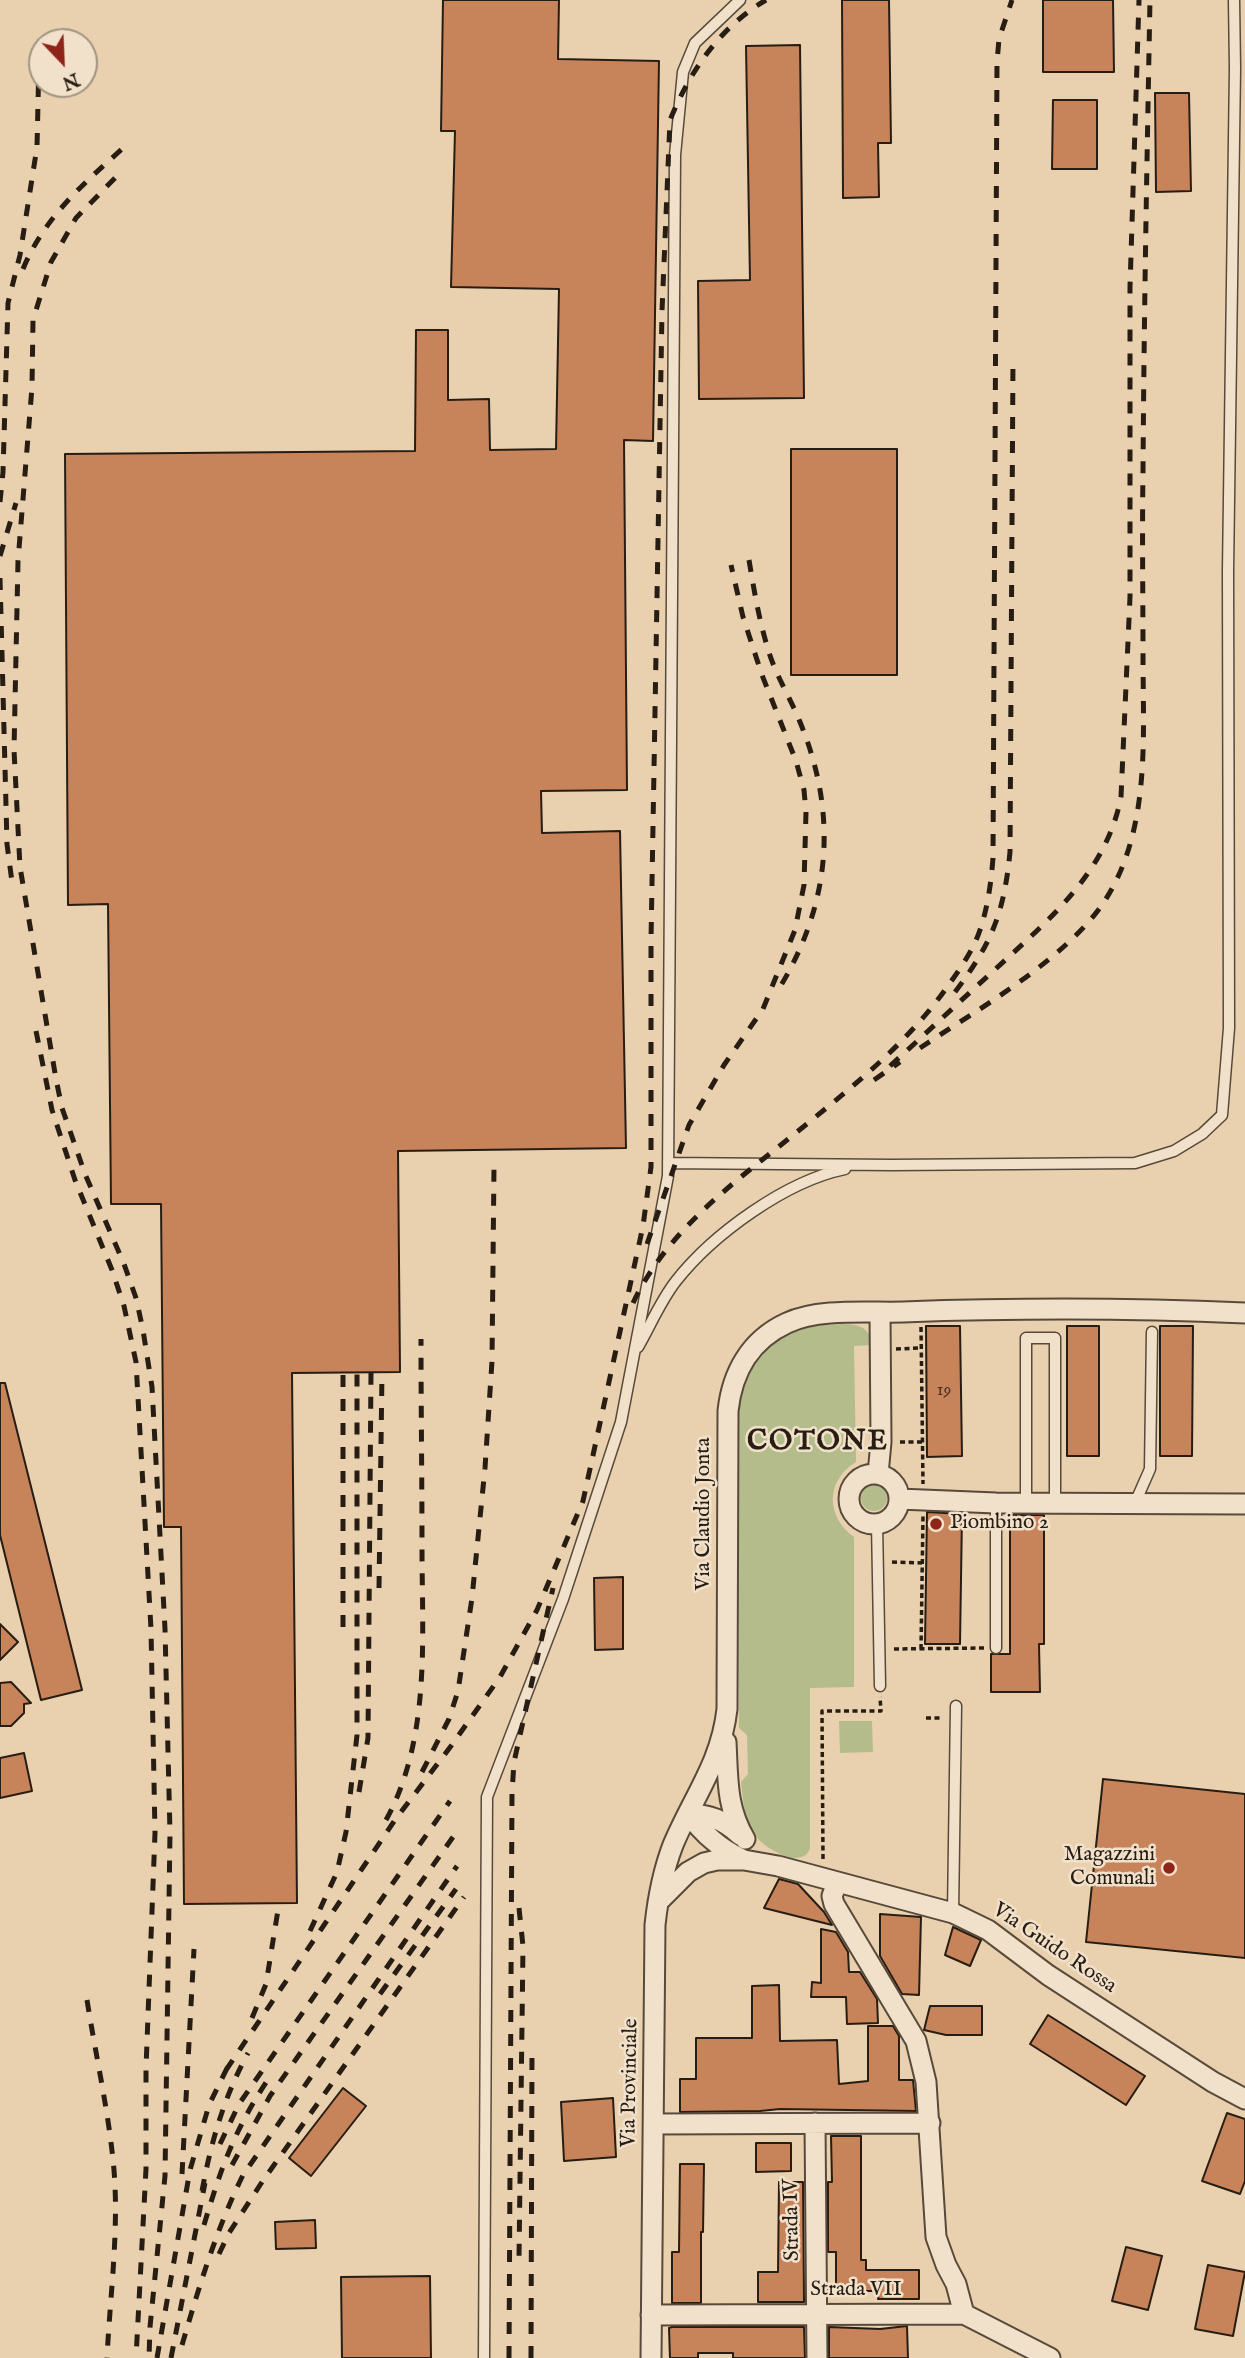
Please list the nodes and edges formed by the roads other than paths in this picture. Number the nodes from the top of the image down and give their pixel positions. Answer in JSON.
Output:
{"nodes":[{"id":1,"x":740,"y":0,"type":"edge"},
{"id":2,"x":1234,"y":0,"type":"edge"},
{"id":3,"x":668,"y":1163,"type":"junction"},
{"id":4,"x":864,"y":1165,"type":"junction"},
{"id":5,"x":880,"y":1313,"type":"junction"},
{"id":6,"x":1245,"y":1313,"type":"edge"},
{"id":7,"x":1152,"y":1332,"type":"dead end"},
{"id":8,"x":634,"y":1353,"type":"junction"},
{"id":9,"x":878,"y":1474,"type":"junction"},
{"id":10,"x":899,"y":1499,"type":"junction"},
{"id":11,"x":996,"y":1503,"type":"junction"},
{"id":12,"x":1026,"y":1503,"type":"junction"},
{"id":13,"x":1055,"y":1503,"type":"junction"},
{"id":14,"x":1135,"y":1503,"type":"junction"},
{"id":15,"x":1245,"y":1504,"type":"edge"},
{"id":16,"x":877,"y":1523,"type":"junction"},
{"id":17,"x":996,"y":1648,"type":"road end"},
{"id":18,"x":880,"y":1686,"type":"road end"},
{"id":19,"x":956,"y":1706,"type":"dead end"},
{"id":20,"x":725,"y":1730,"type":"junction"},
{"id":21,"x":688,"y":1814,"type":"junction"},
{"id":22,"x":745,"y":1839,"type":"junction"},
{"id":23,"x":744,"y":1860,"type":"junction"},
{"id":24,"x":778,"y":1866,"type":"junction"},
{"id":25,"x":830,"y":1875,"type":"junction"},
{"id":26,"x":658,"y":1903,"type":"junction"},
{"id":27,"x":953,"y":1913,"type":"junction"},
{"id":28,"x":1245,"y":2099,"type":"edge"},
{"id":29,"x":815,"y":2123,"type":"junction"},
{"id":30,"x":930,"y":2123,"type":"junction"},
{"id":31,"x":654,"y":2124,"type":"junction"},
{"id":32,"x":817,"y":2314,"type":"junction"},
{"id":33,"x":964,"y":2314,"type":"junction"},
{"id":34,"x":651,"y":2315,"type":"junction"},
{"id":35,"x":484,"y":2358,"type":"edge"},
{"id":36,"x":651,"y":2358,"type":"edge"},
{"id":37,"x":817,"y":2358,"type":"edge"},
{"id":38,"x":1050,"y":2358,"type":"edge"}],
"edges":[{"from":1,"to":3,"type":"lane"},
{"from":2,"to":4,"type":"lane"},
{"from":3,"to":4,"type":"lane"},
{"from":3,"to":8,"type":"lane"},
{"from":4,"to":8,"type":"lane"},
{"from":5,"to":6,"type":"street","name":"Via Claudio Jonta"},
{"from":5,"to":9,"type":"street"},
{"from":5,"to":20,"type":"street","name":"Via Claudio Jonta"},
{"from":7,"to":14,"type":"lane"},
{"from":8,"to":35,"type":"lane"},
{"from":9,"to":10,"type":"street"},
{"from":9,"to":16,"type":"street"},
{"from":10,"to":11,"type":"street"},
{"from":10,"to":16,"type":"street"},
{"from":11,"to":12,"type":"street"},
{"from":11,"to":17,"type":"lane"},
{"from":12,"to":13,"type":"street"},
{"from":12,"to":13,"type":"lane"},
{"from":13,"to":14,"type":"street"},
{"from":14,"to":15,"type":"street"},
{"from":16,"to":18,"type":"lane"},
{"from":19,"to":27,"type":"lane"},
{"from":20,"to":21,"type":"street","name":"Via Claudio Jonta"},
{"from":20,"to":22,"type":"street","name":"Via Guido Rossa"},
{"from":21,"to":22,"type":"street","name":"Via Guido Rossa"},
{"from":21,"to":23,"type":"street","name":"Via Guido Rossa"},
{"from":21,"to":26,"type":"street","name":"Via Provinciale"},
{"from":22,"to":24,"type":"street","name":"Via Guido Rossa"},
{"from":23,"to":24,"type":"street","name":"Via Guido Rossa"},
{"from":23,"to":26,"type":"street","name":"Via Guido Rossa"},
{"from":24,"to":25,"type":"street","name":"Via Guido Rossa"},
{"from":25,"to":27,"type":"street","name":"Via Guido Rossa"},
{"from":25,"to":30,"type":"street"},
{"from":26,"to":31,"type":"street","name":"Via Provinciale"},
{"from":27,"to":28,"type":"street","name":"Via Guido Rossa"},
{"from":29,"to":30,"type":"street"},
{"from":29,"to":31,"type":"street"},
{"from":29,"to":32,"type":"street","name":"Strada IV"},
{"from":30,"to":33,"type":"street"},
{"from":31,"to":34,"type":"street","name":"Via Provinciale"},
{"from":32,"to":33,"type":"street","name":"Strada VII"},
{"from":32,"to":34,"type":"street","name":"Strada VII"},
{"from":32,"to":37,"type":"street","name":"Strada IV"},
{"from":33,"to":38,"type":"street","name":"Strada VII"},
{"from":34,"to":36,"type":"street","name":"Via Provinciale"}]}
